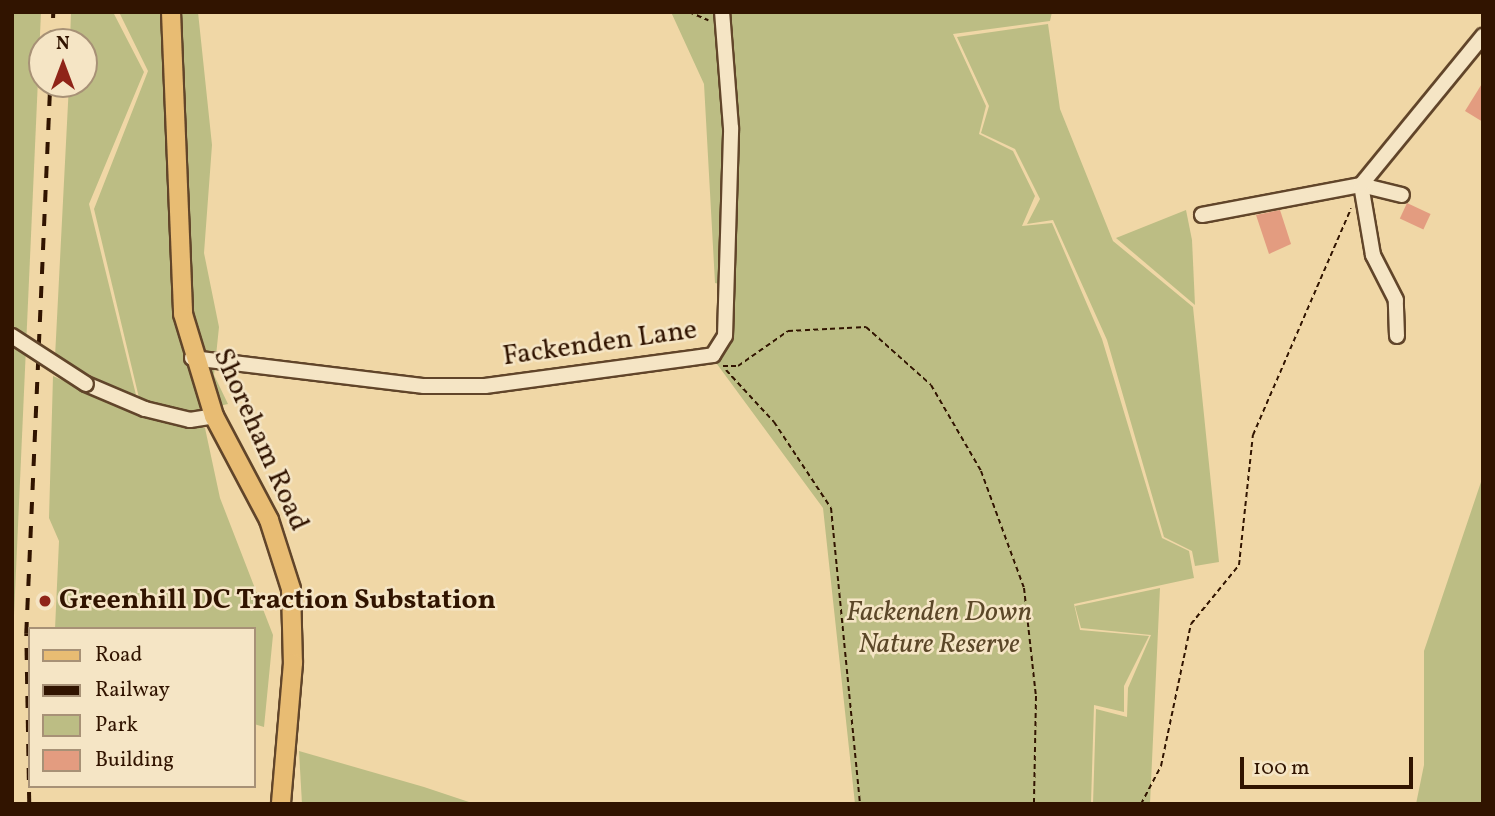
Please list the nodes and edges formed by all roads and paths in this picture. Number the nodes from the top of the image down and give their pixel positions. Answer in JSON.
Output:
{"nodes":[{"id":1,"x":171,"y":12,"type":"edge"},
{"id":2,"x":689,"y":12,"type":"edge"},
{"id":3,"x":723,"y":16,"type":"edge"},
{"id":4,"x":1483,"y":36,"type":"edge"},
{"id":5,"x":1362,"y":185,"type":"junction"},
{"id":6,"x":1402,"y":195,"type":"dead end"},
{"id":7,"x":1202,"y":215,"type":"dead end"},
{"id":8,"x":12,"y":336,"type":"edge"},
{"id":9,"x":1397,"y":336,"type":"dead end"},
{"id":10,"x":713,"y":355,"type":"junction"},
{"id":11,"x":192,"y":358,"type":"junction"},
{"id":12,"x":726,"y":370,"type":"junction"},
{"id":13,"x":214,"y":416,"type":"junction"},
{"id":14,"x":281,"y":804,"type":"edge"},
{"id":15,"x":860,"y":804,"type":"edge"},
{"id":16,"x":1034,"y":804,"type":"edge"},
{"id":17,"x":1141,"y":804,"type":"edge"}],
"edges":[{"from":1,"to":11,"type":"main road","name":"Shoreham Road"},
{"from":2,"to":3,"type":"path"},
{"from":3,"to":10,"type":"street","name":"Fackenden Lane"},
{"from":4,"to":5,"type":"street"},
{"from":5,"to":6,"type":"street"},
{"from":5,"to":7,"type":"street"},
{"from":5,"to":9,"type":"street"},
{"from":5,"to":17,"type":"path"},
{"from":8,"to":13,"type":"street","bridge":true},
{"from":10,"to":11,"type":"street","name":"Fackenden Lane"},
{"from":10,"to":12,"type":"path"},
{"from":11,"to":13,"type":"main road","name":"Shoreham Road"},
{"from":12,"to":15,"type":"path"},
{"from":12,"to":16,"type":"path"},
{"from":13,"to":14,"type":"main road","name":"Shoreham Road"}]}
